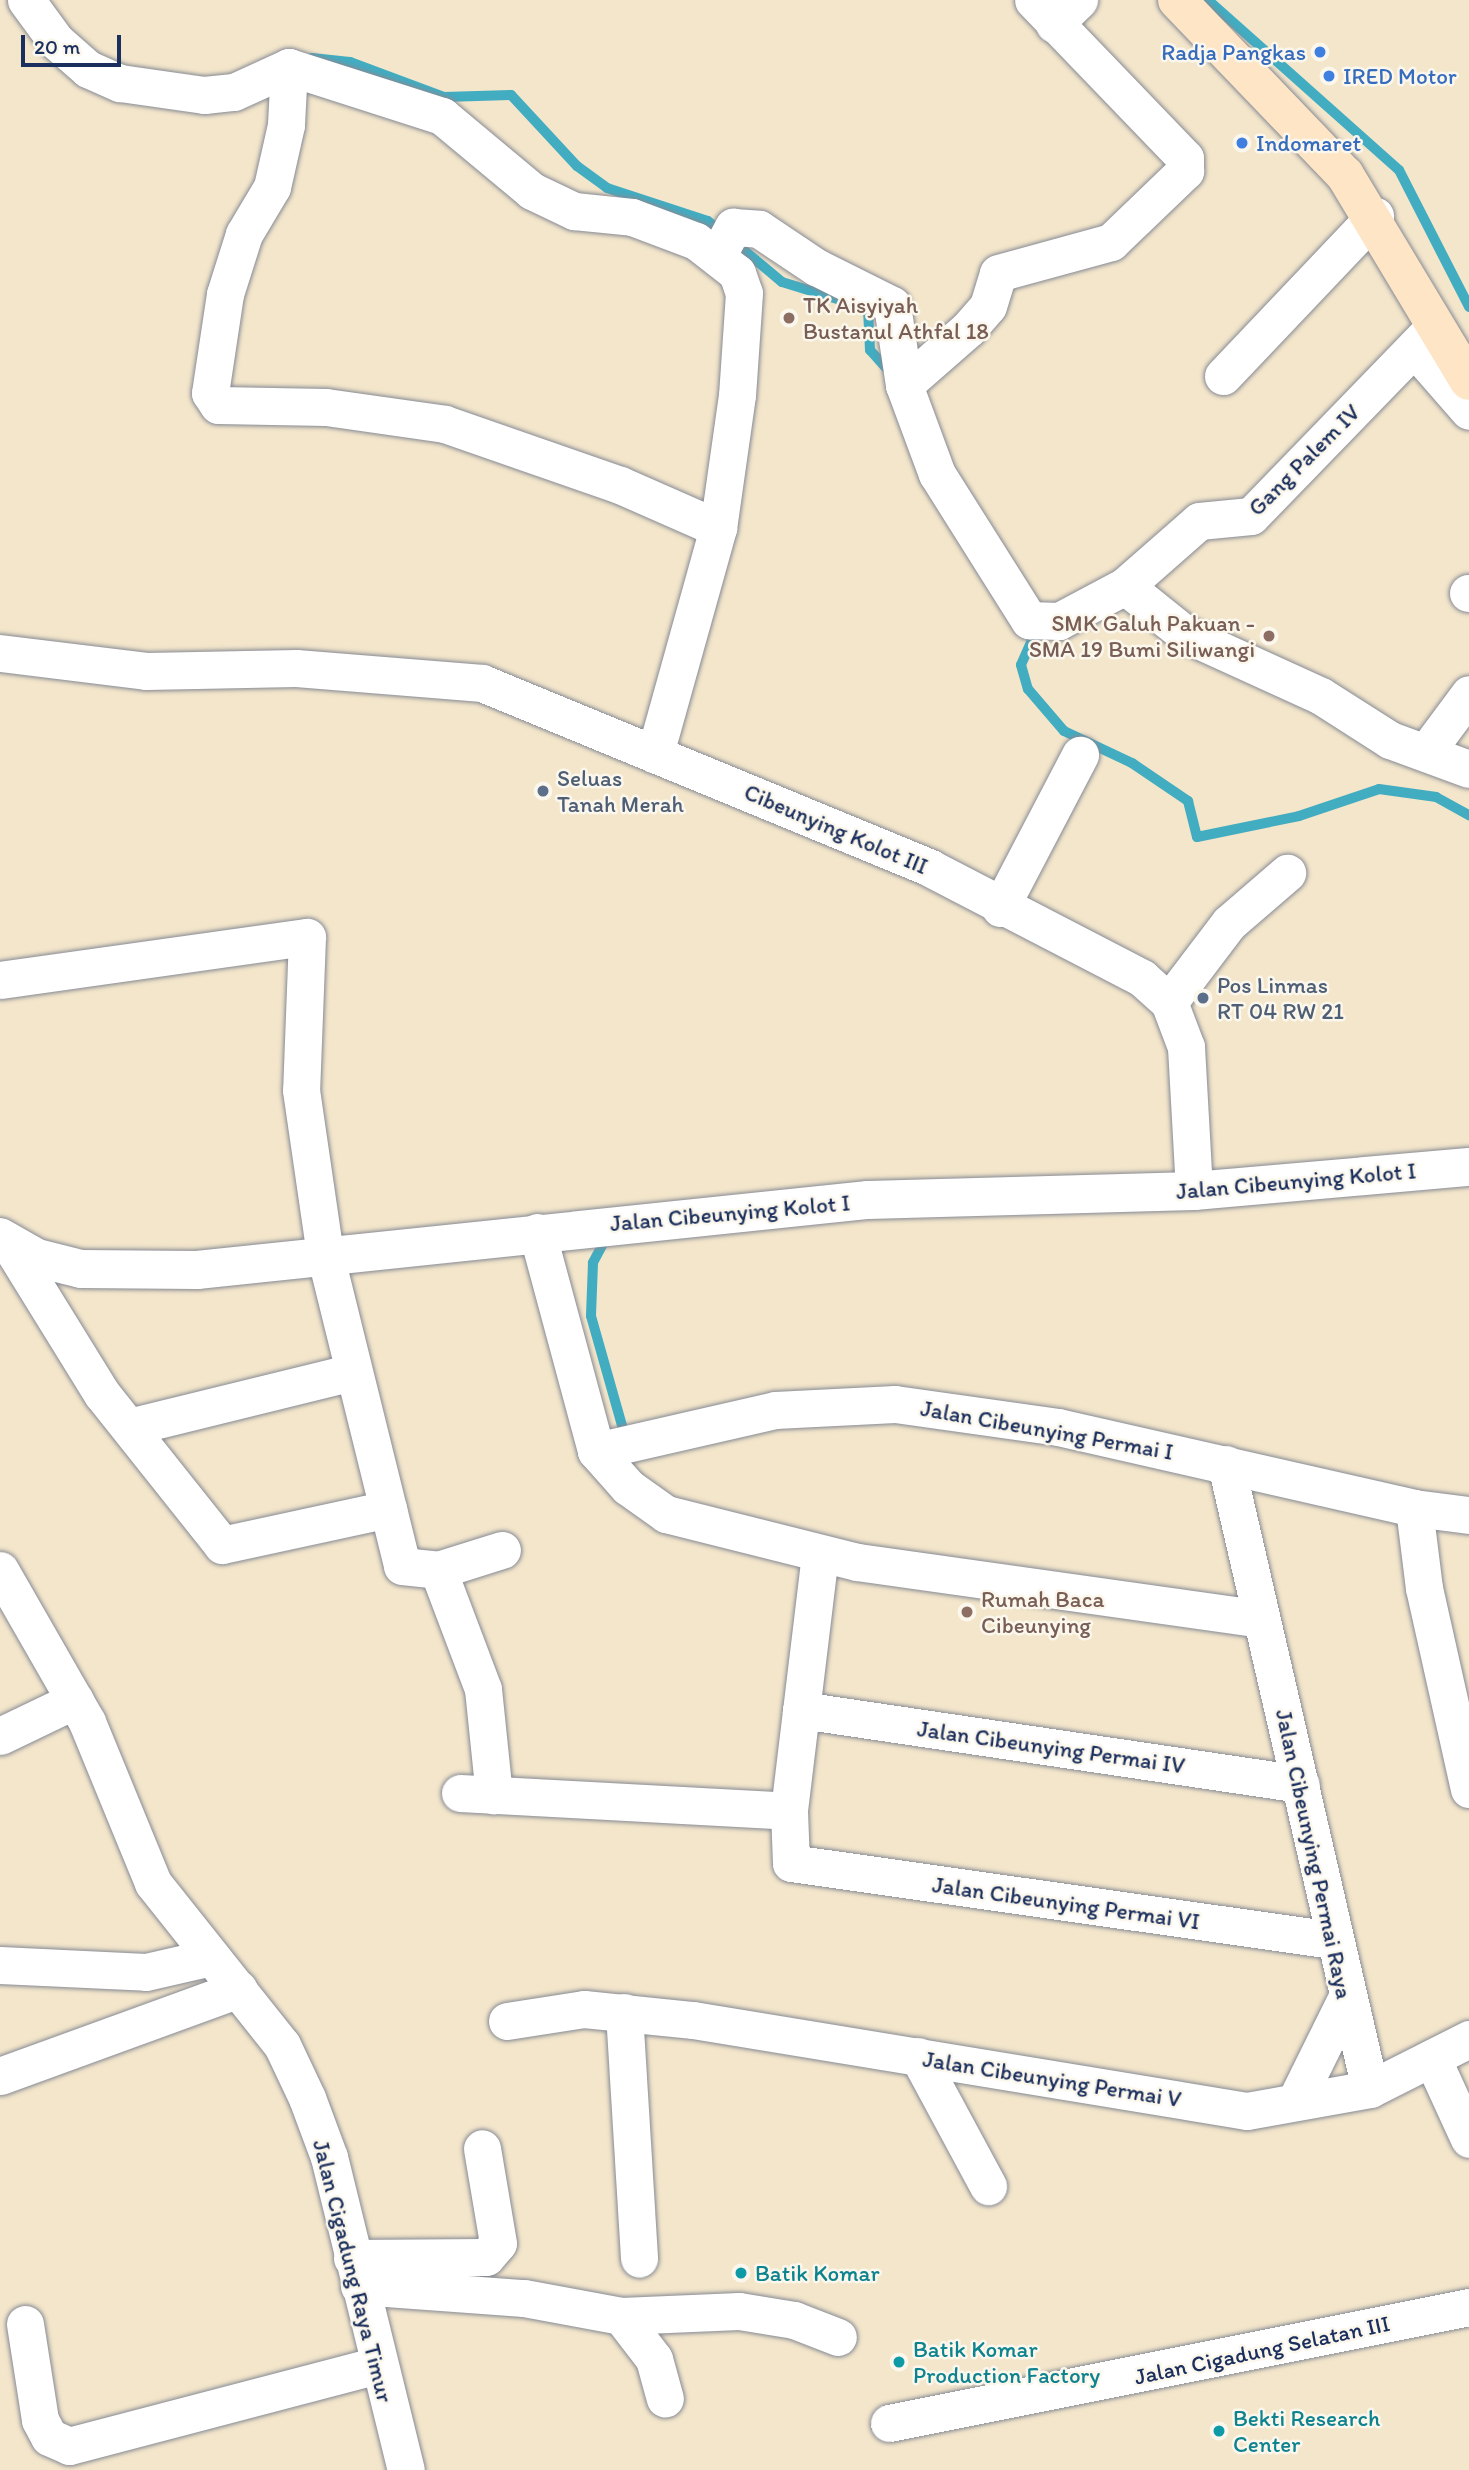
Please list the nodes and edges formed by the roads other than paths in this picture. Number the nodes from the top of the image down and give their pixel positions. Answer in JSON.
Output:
{"nodes":[{"id":1,"x":26,"y":0,"type":"edge"},
{"id":2,"x":1177,"y":0,"type":"edge"},
{"id":3,"x":1055,"y":8,"type":"edge"},
{"id":4,"x":289,"y":66,"type":"junction"},
{"id":5,"x":1375,"y":216,"type":"junction"},
{"id":6,"x":719,"y":253,"type":"junction"},
{"id":7,"x":1424,"y":338,"type":"junction"},
{"id":8,"x":1223,"y":376,"type":"dead end"},
{"id":9,"x":1469,"y":382,"type":"edge"},
{"id":10,"x":904,"y":385,"type":"junction"},
{"id":11,"x":1469,"y":411,"type":"edge"},
{"id":12,"x":718,"y":528,"type":"junction"},
{"id":13,"x":1125,"y":586,"type":"junction"},
{"id":14,"x":0,"y":653,"type":"edge"},
{"id":15,"x":1469,"y":694,"type":"edge"},
{"id":16,"x":1426,"y":752,"type":"junction"},
{"id":17,"x":655,"y":754,"type":"junction"},
{"id":18,"x":1080,"y":755,"type":"dead end"},
{"id":19,"x":1469,"y":769,"type":"edge"},
{"id":20,"x":1287,"y":873,"type":"dead end"},
{"id":21,"x":1000,"y":908,"type":"junction"},
{"id":22,"x":0,"y":980,"type":"edge"},
{"id":23,"x":1169,"y":1002,"type":"junction"},
{"id":24,"x":1469,"y":1167,"type":"edge"},
{"id":25,"x":1195,"y":1191,"type":"junction"},
{"id":26,"x":537,"y":1232,"type":"junction"},
{"id":27,"x":4,"y":1240,"type":"edge"},
{"id":28,"x":324,"y":1254,"type":"junction"},
{"id":29,"x":353,"y":1372,"type":"junction"},
{"id":30,"x":128,"y":1427,"type":"junction"},
{"id":31,"x":596,"y":1451,"type":"junction"},
{"id":32,"x":1226,"y":1464,"type":"junction"},
{"id":33,"x":1413,"y":1508,"type":"junction"},
{"id":34,"x":387,"y":1509,"type":"junction"},
{"id":35,"x":1469,"y":1515,"type":"edge"},
{"id":36,"x":502,"y":1550,"type":"dead end"},
{"id":37,"x":820,"y":1554,"type":"junction"},
{"id":38,"x":0,"y":1570,"type":"edge"},
{"id":39,"x":438,"y":1570,"type":"junction"},
{"id":40,"x":1261,"y":1619,"type":"junction"},
{"id":41,"x":75,"y":1700,"type":"junction"},
{"id":42,"x":801,"y":1710,"type":"junction"},
{"id":43,"x":0,"y":1736,"type":"edge"},
{"id":44,"x":1301,"y":1784,"type":"junction"},
{"id":45,"x":1469,"y":1790,"type":"edge"},
{"id":46,"x":789,"y":1811,"type":"junction"},
{"id":47,"x":1333,"y":1940,"type":"junction"},
{"id":48,"x":211,"y":1957,"type":"junction"},
{"id":49,"x":0,"y":1965,"type":"edge"},
{"id":50,"x":239,"y":1989,"type":"junction"},
{"id":51,"x":1345,"y":2001,"type":"junction"},
{"id":52,"x":624,"y":2012,"type":"junction"},
{"id":53,"x":507,"y":2021,"type":"dead end"},
{"id":54,"x":1469,"y":2039,"type":"edge"},
{"id":55,"x":918,"y":2056,"type":"junction"},
{"id":56,"x":1432,"y":2058,"type":"junction"},
{"id":57,"x":0,"y":2076,"type":"edge"},
{"id":58,"x":1370,"y":2089,"type":"junction"},
{"id":59,"x":1295,"y":2102,"type":"junction"},
{"id":60,"x":1469,"y":2139,"type":"edge"},
{"id":61,"x":482,"y":2148,"type":"dead end"},
{"id":62,"x":988,"y":2186,"type":"dead end"},
{"id":63,"x":639,"y":2259,"type":"dead end"},
{"id":64,"x":355,"y":2272,"type":"junction"},
{"id":65,"x":1469,"y":2307,"type":"edge"},
{"id":66,"x":621,"y":2316,"type":"junction"},
{"id":67,"x":25,"y":2324,"type":"dead end"},
{"id":68,"x":838,"y":2337,"type":"dead end"},
{"id":69,"x":375,"y":2366,"type":"junction"},
{"id":70,"x":665,"y":2399,"type":"dead end"},
{"id":71,"x":889,"y":2423,"type":"dead end"},
{"id":72,"x":405,"y":2470,"type":"edge"}],
"edges":[{"from":1,"to":4,"type":"street"},
{"from":2,"to":5,"type":"main road"},
{"from":3,"to":10,"type":"street"},
{"from":4,"to":6,"type":"street"},
{"from":4,"to":12,"type":"street"},
{"from":5,"to":7,"type":"main road"},
{"from":5,"to":8,"type":"street"},
{"from":6,"to":10,"type":"street"},
{"from":6,"to":12,"type":"street"},
{"from":7,"to":9,"type":"main road"},
{"from":7,"to":11,"type":"street"},
{"from":7,"to":13,"type":"street","name":"Gang Palem IV"},
{"from":10,"to":13,"type":"street","name":"Gang Palem IV"},
{"from":12,"to":17,"type":"street"},
{"from":13,"to":16,"type":"street"},
{"from":14,"to":17,"type":"street","name":"Cibeunying Kolot III"},
{"from":15,"to":16,"type":"street"},
{"from":16,"to":19,"type":"street"},
{"from":17,"to":21,"type":"street","name":"Cibeunying Kolot III"},
{"from":18,"to":21,"type":"street"},
{"from":20,"to":23,"type":"street"},
{"from":21,"to":23,"type":"street","name":"Cibeunying Kolot III"},
{"from":22,"to":28,"type":"street"},
{"from":23,"to":25,"type":"street","name":"Cibeunying Kolot III"},
{"from":24,"to":25,"type":"street","name":"Jalan Cibeunying Kolot I"},
{"from":25,"to":26,"type":"street","name":"Jalan Cibeunying Kolot I"},
{"from":26,"to":28,"type":"street","name":"Jalan Cibeunying Kolot I"},
{"from":26,"to":31,"type":"street"},
{"from":27,"to":28,"type":"street","name":"Jalan Cibeunying Kolot I"},
{"from":27,"to":30,"type":"street"},
{"from":28,"to":29,"type":"street"},
{"from":29,"to":30,"type":"street"},
{"from":29,"to":34,"type":"street"},
{"from":30,"to":34,"type":"street"},
{"from":31,"to":32,"type":"street","name":"Jalan Cibeunying Permai I"},
{"from":31,"to":37,"type":"street"},
{"from":32,"to":33,"type":"street","name":"Jalan Cibeunying Permai I"},
{"from":32,"to":40,"type":"street","name":"Jalan Cibeunying Permai Raya"},
{"from":33,"to":35,"type":"street","name":"Jalan Cibeunying Permai I"},
{"from":33,"to":45,"type":"street"},
{"from":34,"to":39,"type":"street"},
{"from":36,"to":39,"type":"street"},
{"from":37,"to":40,"type":"street"},
{"from":37,"to":42,"type":"street"},
{"from":38,"to":41,"type":"street","name":"Jalan Cigadung Raya Timur"},
{"from":39,"to":46,"type":"street"},
{"from":40,"to":44,"type":"street","name":"Jalan Cibeunying Permai Raya"},
{"from":41,"to":43,"type":"street"},
{"from":41,"to":48,"type":"street","name":"Jalan Cigadung Raya Timur"},
{"from":42,"to":44,"type":"street","name":"Jalan Cibeunying Permai IV"},
{"from":42,"to":46,"type":"street"},
{"from":44,"to":47,"type":"street","name":"Jalan Cibeunying Permai Raya"},
{"from":46,"to":47,"type":"street","name":"Jalan Cibeunying Permai VI"},
{"from":47,"to":51,"type":"street","name":"Jalan Cibeunying Permai Raya"},
{"from":48,"to":49,"type":"street"},
{"from":48,"to":50,"type":"street","name":"Jalan Cigadung Raya Timur"},
{"from":50,"to":57,"type":"street"},
{"from":50,"to":64,"type":"street","name":"Jalan Cigadung Raya Timur"},
{"from":51,"to":58,"type":"street","name":"Jalan Cibeunying Permai Raya"},
{"from":51,"to":59,"type":"street"},
{"from":52,"to":53,"type":"street","name":"Jalan Cibeunying Permai V"},
{"from":52,"to":55,"type":"street","name":"Jalan Cibeunying Permai V"},
{"from":52,"to":63,"type":"street"},
{"from":54,"to":56,"type":"street","name":"Jalan Cibeunying Permai V"},
{"from":55,"to":59,"type":"street","name":"Jalan Cibeunying Permai V"},
{"from":55,"to":62,"type":"street"},
{"from":56,"to":58,"type":"street","name":"Jalan Cibeunying Permai V"},
{"from":56,"to":60,"type":"street"},
{"from":58,"to":59,"type":"street","name":"Jalan Cibeunying Permai V"},
{"from":61,"to":64,"type":"street"},
{"from":64,"to":66,"type":"street"},
{"from":64,"to":69,"type":"street","name":"Jalan Cigadung Raya Timur"},
{"from":65,"to":71,"type":"street","name":"Jalan Cigadung Selatan III"},
{"from":66,"to":68,"type":"street"},
{"from":66,"to":70,"type":"street"},
{"from":67,"to":69,"type":"street"},
{"from":69,"to":72,"type":"street","name":"Jalan Cigadung Raya Timur"}]}
